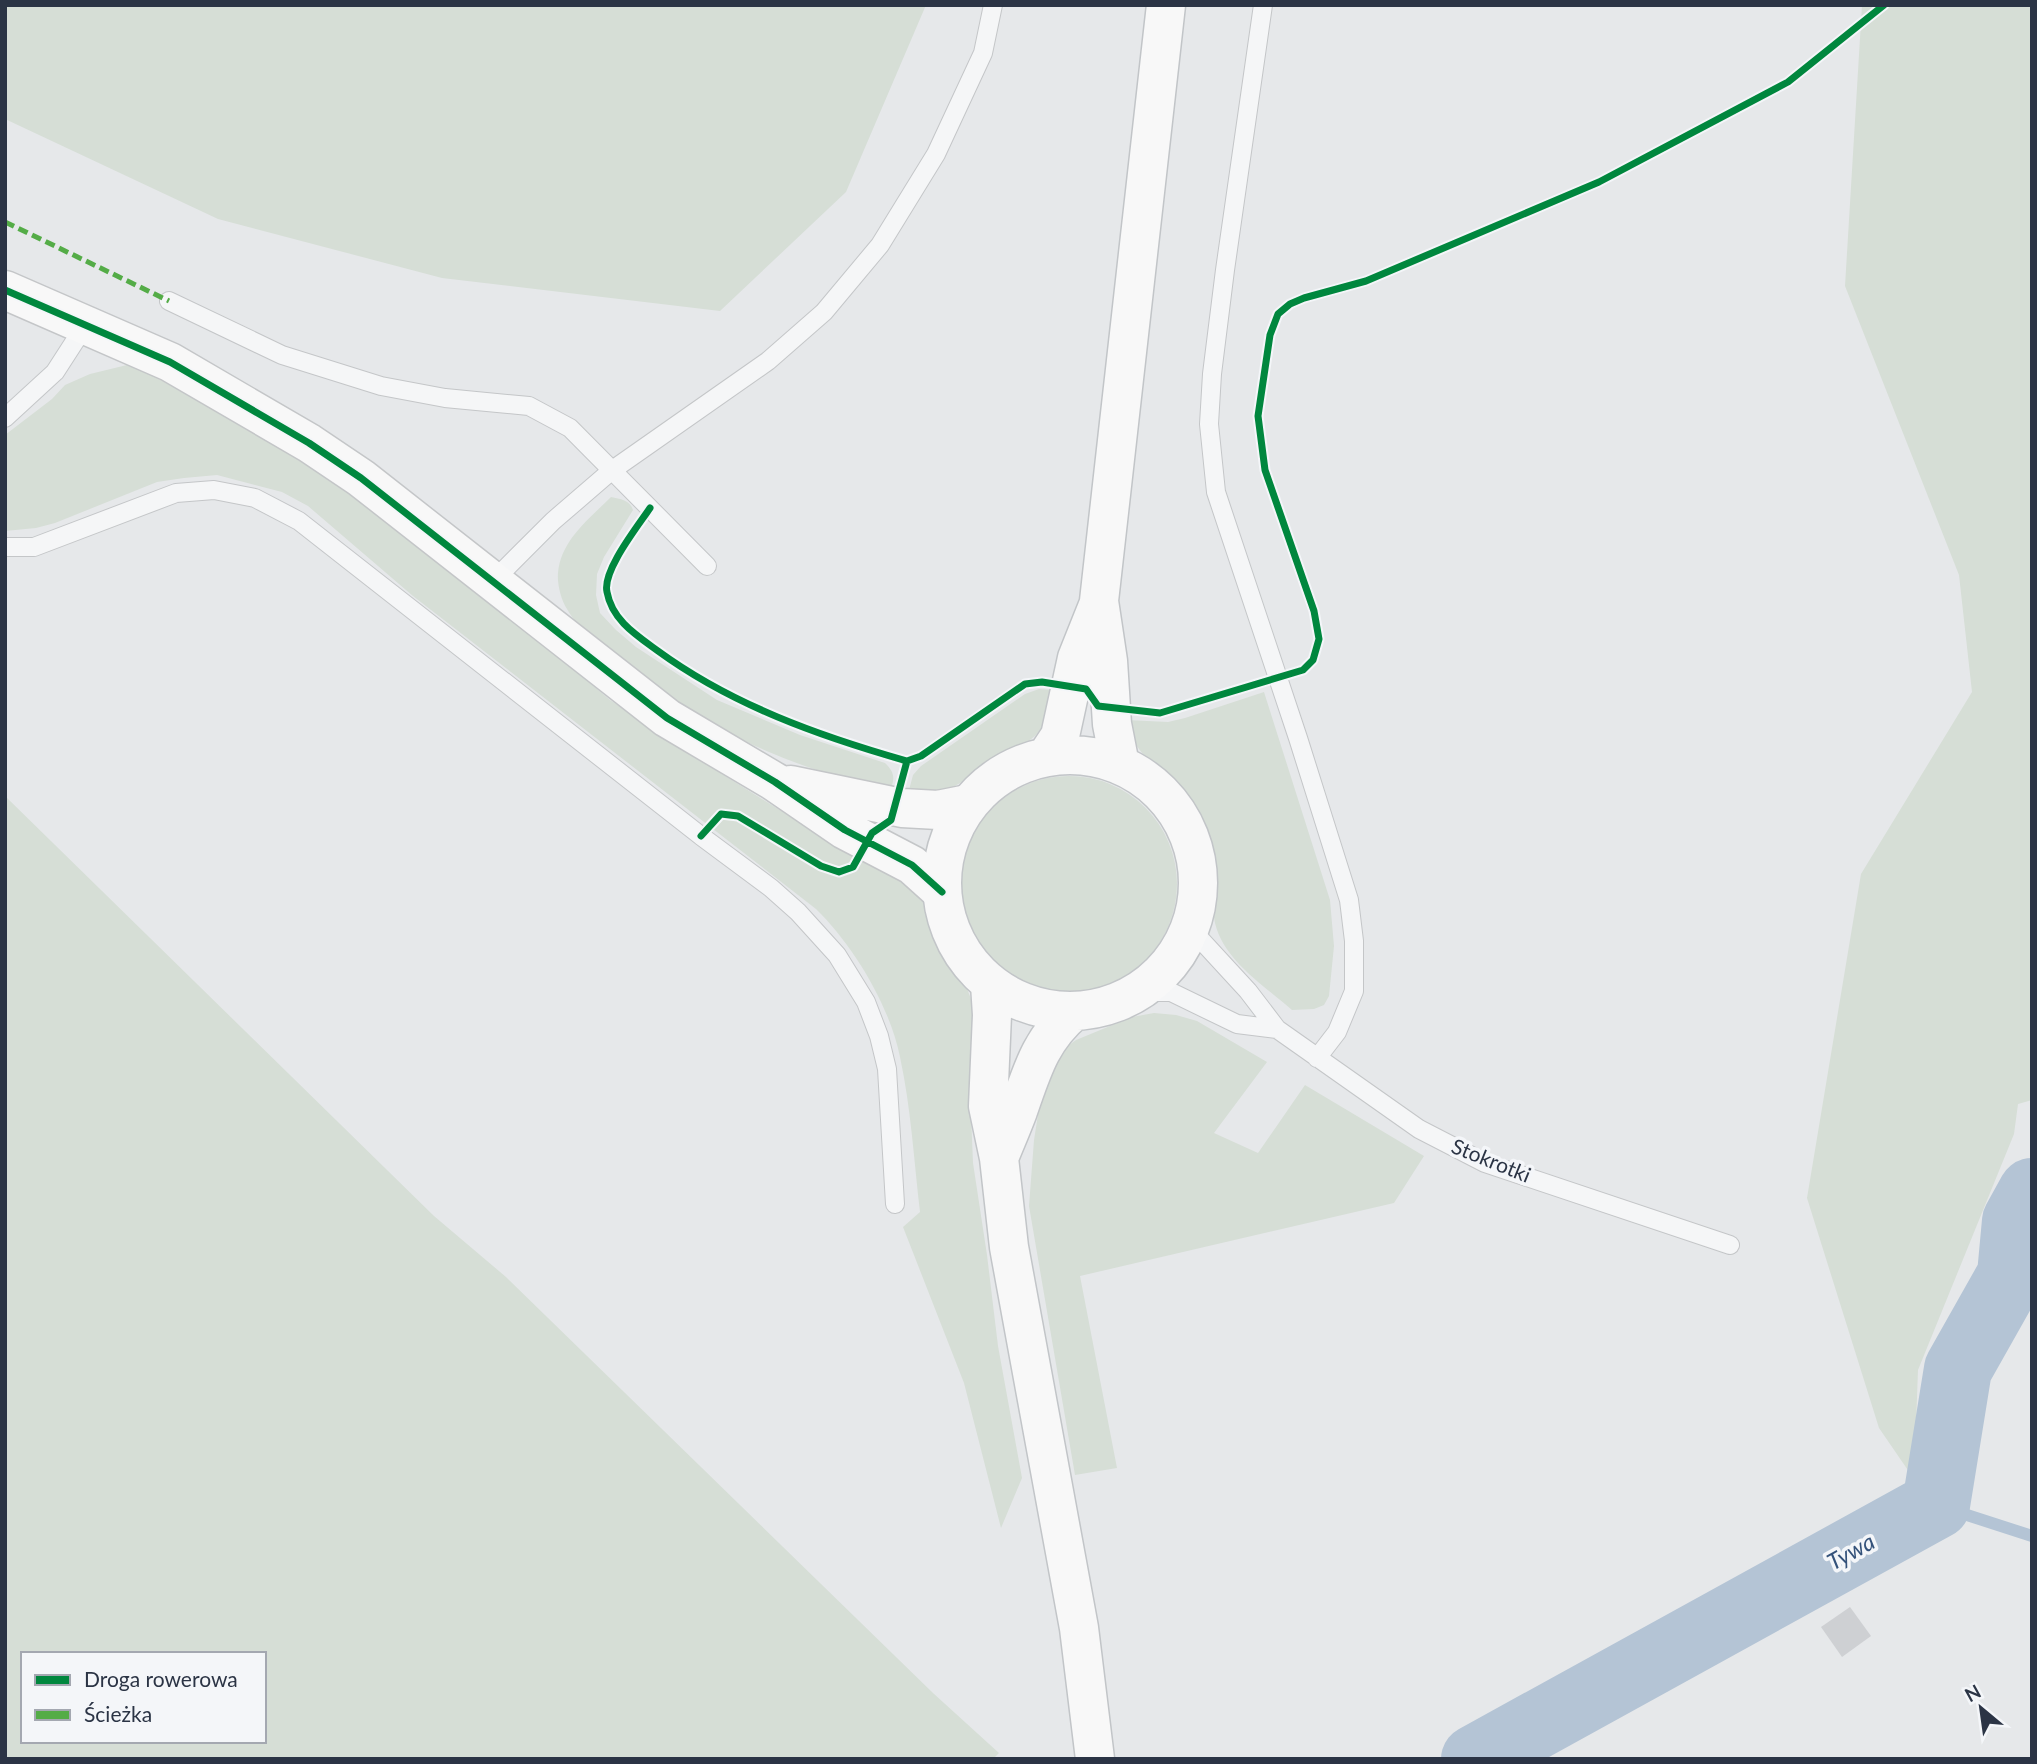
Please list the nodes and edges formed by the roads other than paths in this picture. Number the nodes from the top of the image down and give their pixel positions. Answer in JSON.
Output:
{"nodes":[{"id":1,"x":993,"y":5,"type":"edge"},
{"id":2,"x":1166,"y":5,"type":"edge"},
{"id":3,"x":1263,"y":5,"type":"edge"},
{"id":4,"x":5,"y":290,"type":"edge"},
{"id":5,"x":169,"y":301,"type":"dead end"},
{"id":6,"x":86,"y":324,"type":"junction"},
{"id":7,"x":5,"y":418,"type":"edge"},
{"id":8,"x":611,"y":471,"type":"junction"},
{"id":9,"x":5,"y":547,"type":"edge"},
{"id":10,"x":707,"y":566,"type":"dead end"},
{"id":11,"x":493,"y":581,"type":"junction"},
{"id":12,"x":1100,"y":601,"type":"junction"},
{"id":13,"x":1046,"y":757,"type":"junction"},
{"id":14,"x":1120,"y":765,"type":"junction"},
{"id":15,"x":775,"y":782,"type":"junction"},
{"id":16,"x":968,"y":804,"type":"junction"},
{"id":17,"x":942,"y":892,"type":"junction"},
{"id":18,"x":1190,"y":928,"type":"junction"},
{"id":19,"x":990,"y":984,"type":"junction"},
{"id":20,"x":1138,"y":992,"type":"junction"},
{"id":21,"x":1074,"y":1011,"type":"junction"},
{"id":22,"x":1277,"y":1029,"type":"junction"},
{"id":23,"x":1317,"y":1058,"type":"junction"},
{"id":24,"x":999,"y":1158,"type":"junction"},
{"id":25,"x":895,"y":1204,"type":"dead end"},
{"id":26,"x":1730,"y":1245,"type":"dead end"},
{"id":27,"x":1095,"y":1759,"type":"edge"}],
"edges":[{"from":1,"to":8,"type":"lane"},
{"from":2,"to":12,"type":"main road"},
{"from":3,"to":23,"type":"lane"},
{"from":4,"to":6,"type":"main road"},
{"from":5,"to":8,"type":"lane"},
{"from":6,"to":7,"type":"lane"},
{"from":6,"to":11,"type":"main road"},
{"from":8,"to":10,"type":"lane"},
{"from":8,"to":11,"type":"lane"},
{"from":9,"to":25,"type":"lane"},
{"from":11,"to":15,"type":"main road"},
{"from":12,"to":13,"type":"main road"},
{"from":12,"to":14,"type":"main road"},
{"from":13,"to":14,"type":"main road"},
{"from":13,"to":16,"type":"main road"},
{"from":14,"to":18,"type":"main road"},
{"from":15,"to":16,"type":"main road"},
{"from":15,"to":17,"type":"main road"},
{"from":16,"to":17,"type":"main road"},
{"from":17,"to":19,"type":"main road"},
{"from":18,"to":20,"type":"main road"},
{"from":18,"to":22,"type":"lane","name":"Stokrotki"},
{"from":19,"to":21,"type":"main road"},
{"from":19,"to":24,"type":"main road"},
{"from":20,"to":21,"type":"main road"},
{"from":20,"to":22,"type":"lane","name":"Stokrotki"},
{"from":21,"to":24,"type":"main road"},
{"from":22,"to":23,"type":"lane","name":"Stokrotki"},
{"from":23,"to":26,"type":"lane","name":"Stokrotki"},
{"from":24,"to":27,"type":"main road"}]}
